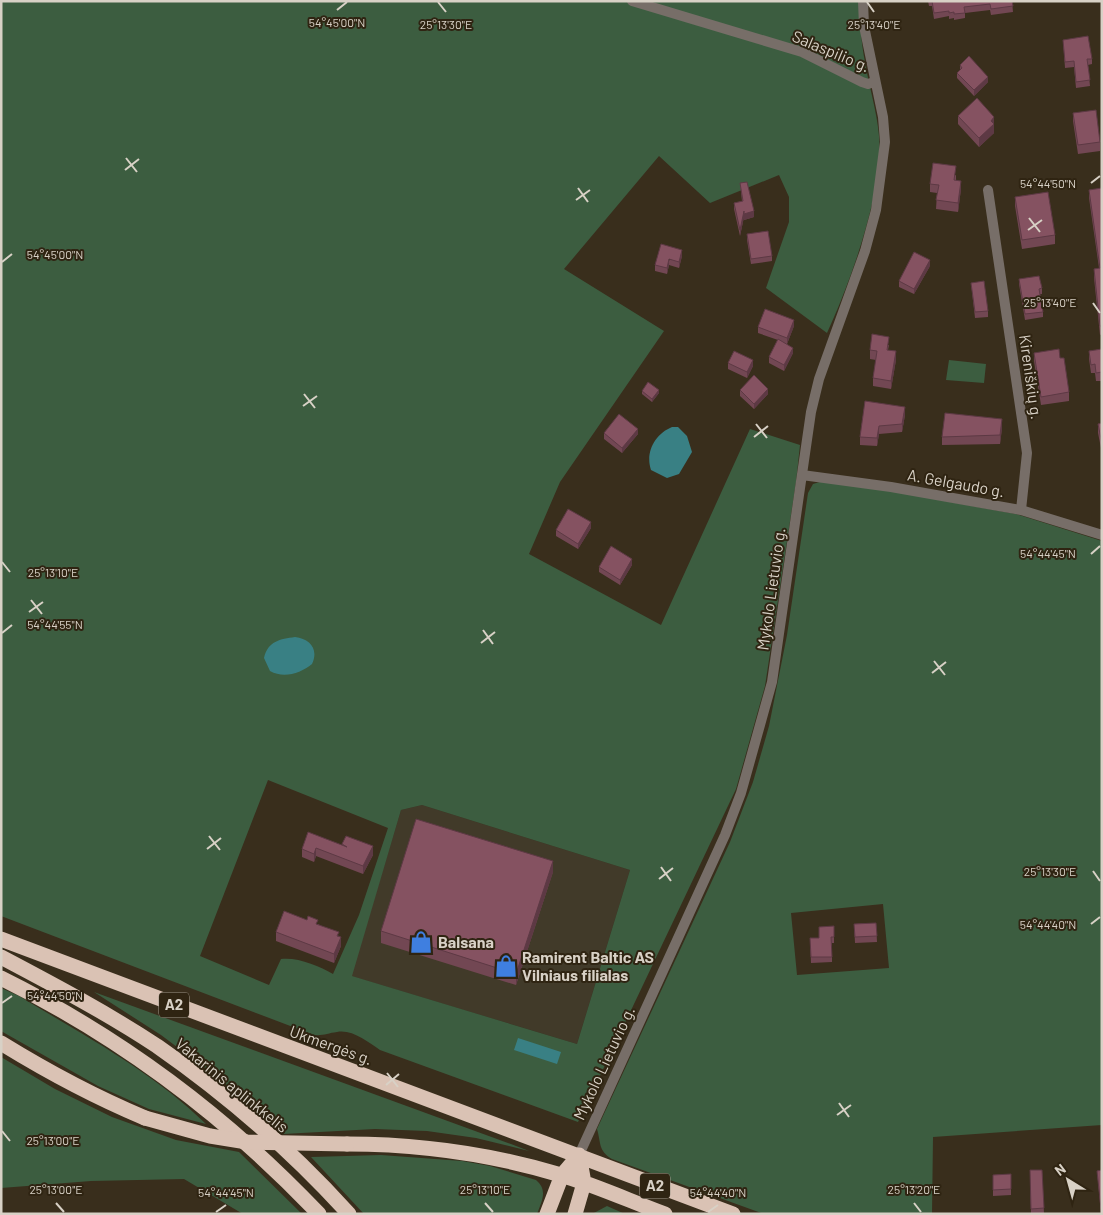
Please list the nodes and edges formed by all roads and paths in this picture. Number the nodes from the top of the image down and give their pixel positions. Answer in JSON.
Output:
{"nodes":[{"id":1,"x":632,"y":1,"type":"edge"},
{"id":2,"x":863,"y":1,"type":"edge"},
{"id":3,"x":874,"y":82,"type":"junction"},
{"id":4,"x":988,"y":190,"type":"dead end"},
{"id":5,"x":802,"y":475,"type":"junction"},
{"id":6,"x":1022,"y":510,"type":"junction"},
{"id":7,"x":1102,"y":535,"type":"edge"},
{"id":8,"x":1,"y":939,"type":"edge"},
{"id":9,"x":1,"y":957,"type":"edge"},
{"id":10,"x":1,"y":978,"type":"edge"},
{"id":11,"x":1,"y":1043,"type":"edge"},
{"id":12,"x":579,"y":1155,"type":"junction"},
{"id":13,"x":562,"y":1175,"type":"junction"},
{"id":14,"x":584,"y":1183,"type":"junction"},
{"id":15,"x":318,"y":1214,"type":"edge"},
{"id":16,"x":349,"y":1214,"type":"edge"},
{"id":17,"x":547,"y":1214,"type":"edge"},
{"id":18,"x":575,"y":1214,"type":"edge"},
{"id":19,"x":665,"y":1214,"type":"edge"},
{"id":20,"x":733,"y":1214,"type":"edge"}],
"edges":[{"from":1,"to":3,"type":"street","name":"Salaspilio g."},
{"from":2,"to":3,"type":"street","name":"Mykolo Lietuvio g."},
{"from":3,"to":5,"type":"street","name":"Mykolo Lietuvio g."},
{"from":4,"to":6,"type":"street","name":"Kireniškių g."},
{"from":5,"to":6,"type":"street","name":"A. Gelgaudo g."},
{"from":5,"to":12,"type":"street","name":"Mykolo Lietuvio g."},
{"from":6,"to":7,"type":"street","name":"A. Gelgaudo g."},
{"from":8,"to":12,"type":"highway","name":"Ukmergės g.","number":"A2"},
{"from":9,"to":16,"type":"highway","name":"Vakarinis aplinkkelis"},
{"from":10,"to":15,"type":"highway"},
{"from":11,"to":13,"type":"highway","number":"A2","bridge":true},
{"from":12,"to":13,"type":"highway"},
{"from":12,"to":14,"type":"highway"},
{"from":12,"to":20,"type":"highway","name":"Ukmergės g.","number":"A2"},
{"from":13,"to":14,"type":"highway","number":"A2"},
{"from":13,"to":17,"type":"highway"},
{"from":14,"to":18,"type":"highway"},
{"from":14,"to":19,"type":"highway","number":"A2"}]}
